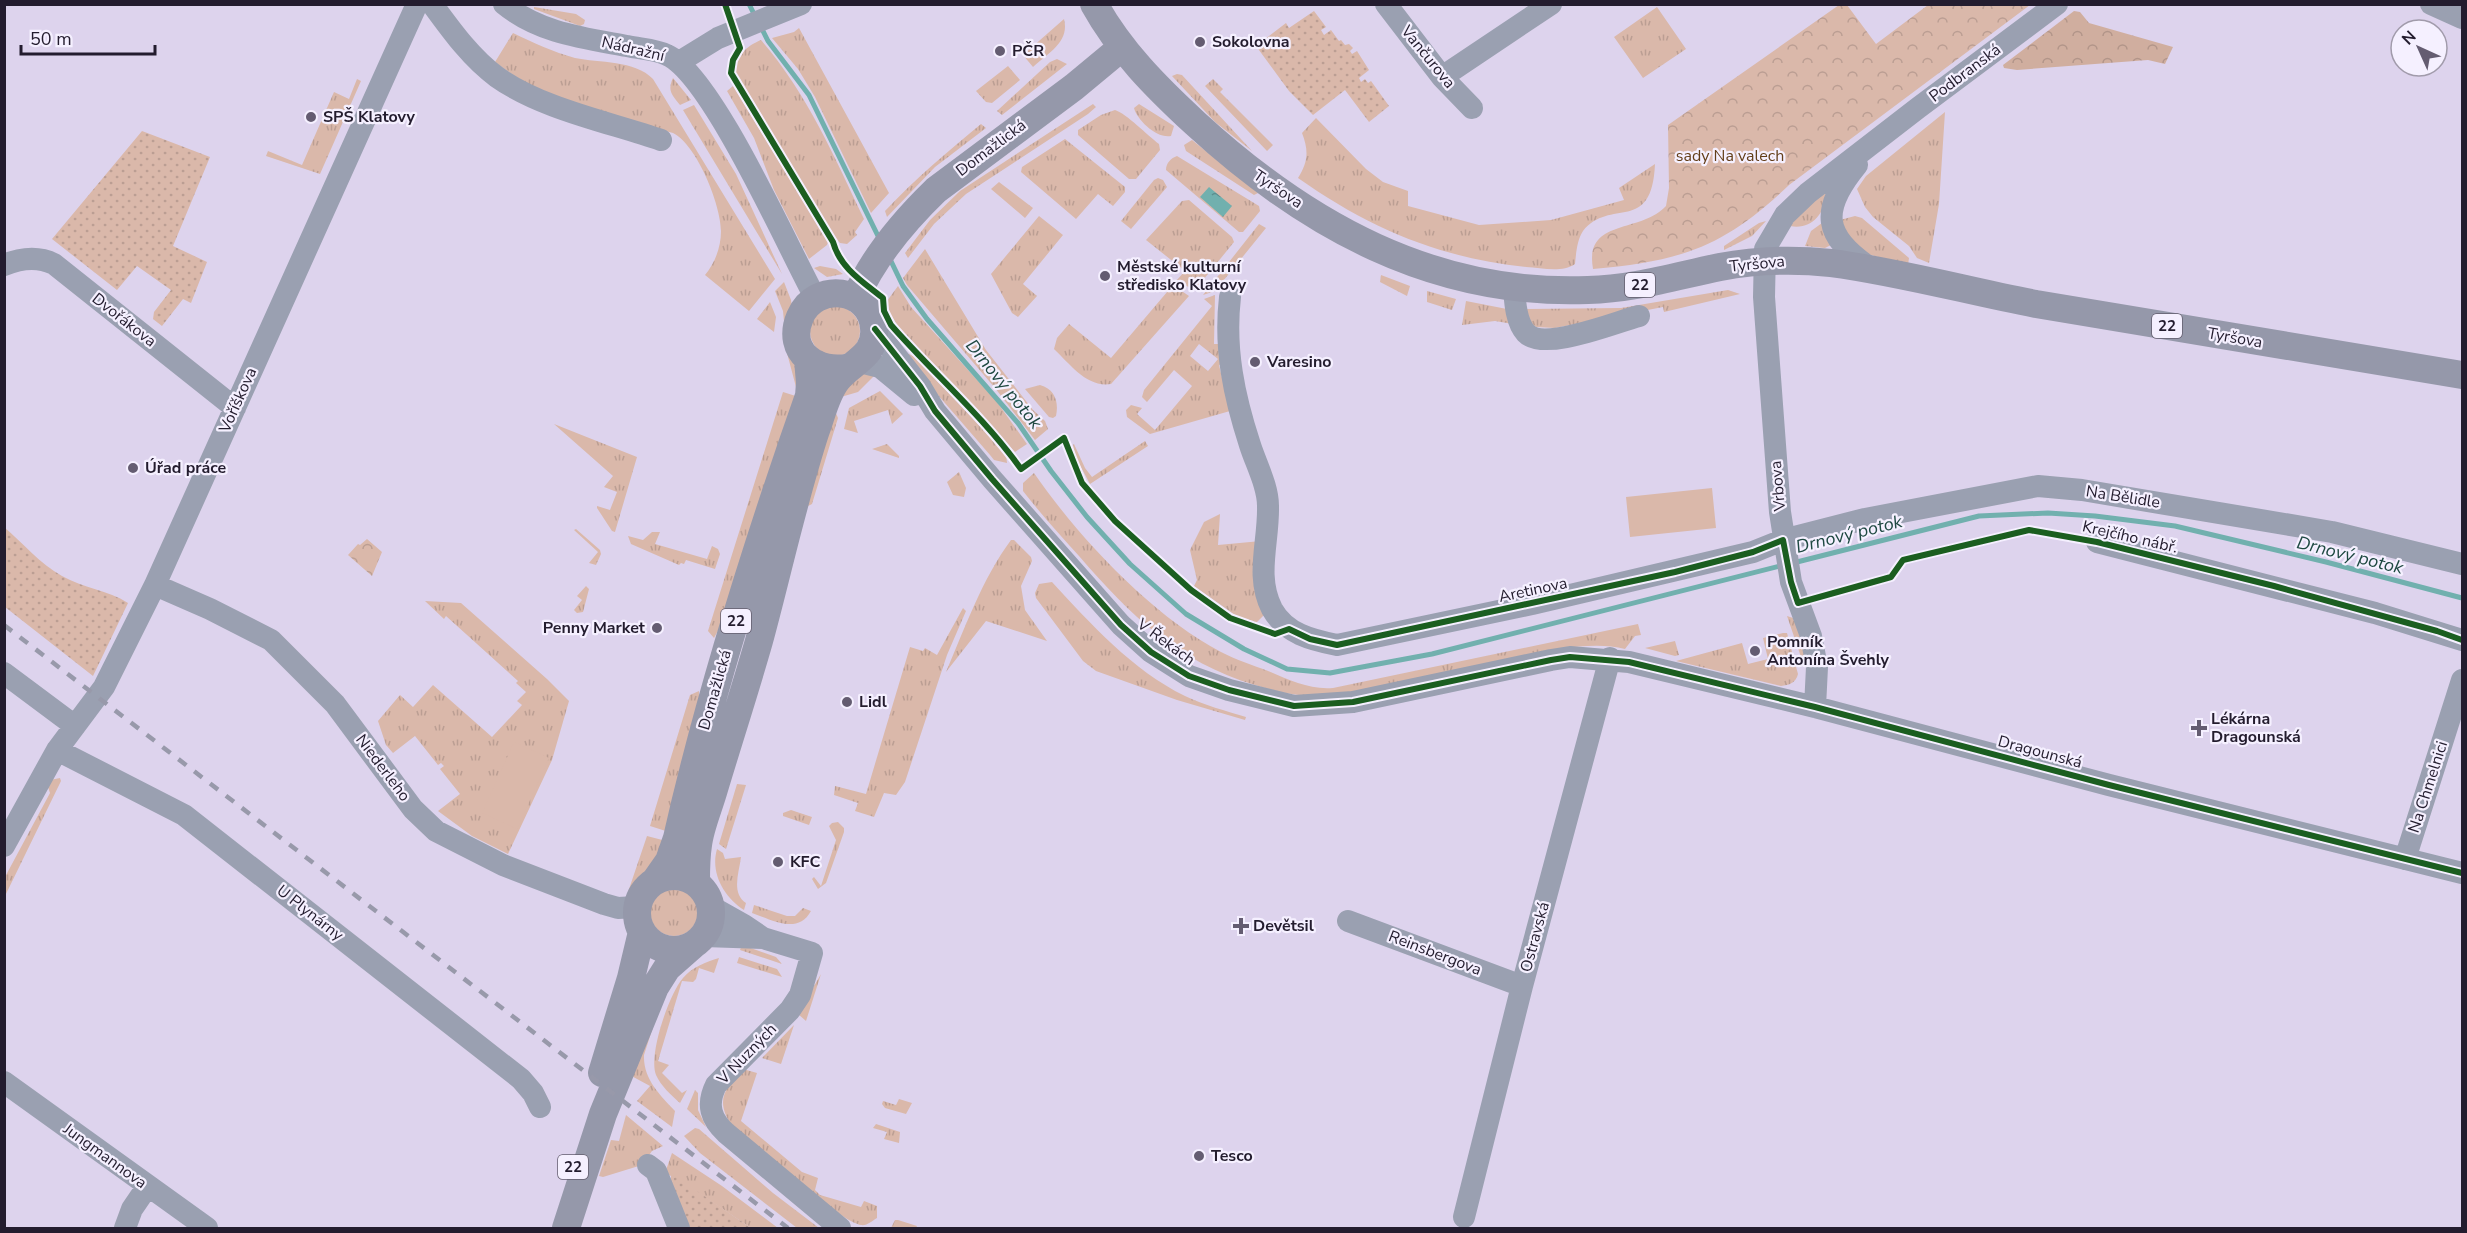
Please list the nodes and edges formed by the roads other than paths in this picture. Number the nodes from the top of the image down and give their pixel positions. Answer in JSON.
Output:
{"nodes":[{"id":1,"x":417,"y":4,"type":"edge"},
{"id":2,"x":432,"y":4,"type":"edge"},
{"id":3,"x":1094,"y":4,"type":"edge"},
{"id":4,"x":1386,"y":4,"type":"edge"},
{"id":5,"x":1551,"y":4,"type":"edge"},
{"id":6,"x":2057,"y":4,"type":"edge"},
{"id":7,"x":2432,"y":4,"type":"edge"},
{"id":8,"x":506,"y":6,"type":"edge"},
{"id":9,"x":793,"y":8,"type":"edge"},
{"id":10,"x":2463,"y":18,"type":"edge"},
{"id":11,"x":1121,"y":48,"type":"junction"},
{"id":12,"x":679,"y":62,"type":"junction"},
{"id":13,"x":1442,"y":78,"type":"junction"},
{"id":14,"x":1472,"y":108,"type":"dead end"},
{"id":15,"x":661,"y":140,"type":"dead end"},
{"id":16,"x":1875,"y":142,"type":"junction"},
{"id":17,"x":1763,"y":261,"type":"junction"},
{"id":18,"x":4,"y":265,"type":"edge"},
{"id":19,"x":1873,"y":270,"type":"junction"},
{"id":20,"x":1514,"y":288,"type":"junction"},
{"id":21,"x":815,"y":297,"type":"junction"},
{"id":22,"x":855,"y":297,"type":"junction"},
{"id":23,"x":1230,"y":297,"type":"dead end"},
{"id":24,"x":1639,"y":315,"type":"dead end"},
{"id":25,"x":875,"y":329,"type":"junction"},
{"id":26,"x":808,"y":359,"type":"junction"},
{"id":27,"x":855,"y":364,"type":"junction"},
{"id":28,"x":2463,"y":375,"type":"edge"},
{"id":29,"x":235,"y":408,"type":"junction"},
{"id":30,"x":934,"y":411,"type":"junction"},
{"id":31,"x":2097,"y":542,"type":"dead end"},
{"id":32,"x":1784,"y":545,"type":"junction"},
{"id":33,"x":2463,"y":564,"type":"edge"},
{"id":34,"x":154,"y":585,"type":"junction"},
{"id":35,"x":2463,"y":640,"type":"edge"},
{"id":36,"x":1610,"y":658,"type":"junction"},
{"id":37,"x":4,"y":673,"type":"edge"},
{"id":38,"x":2463,"y":680,"type":"edge"},
{"id":39,"x":1815,"y":707,"type":"junction"},
{"id":40,"x":75,"y":726,"type":"junction"},
{"id":41,"x":57,"y":750,"type":"junction"},
{"id":42,"x":4,"y":846,"type":"edge"},
{"id":43,"x":2405,"y":859,"type":"junction"},
{"id":44,"x":2463,"y":873,"type":"edge"},
{"id":45,"x":655,"y":880,"type":"junction"},
{"id":46,"x":696,"y":882,"type":"junction"},
{"id":47,"x":711,"y":907,"type":"junction"},
{"id":48,"x":640,"y":920,"type":"junction"},
{"id":49,"x":1347,"y":921,"type":"dead end"},
{"id":50,"x":763,"y":938,"type":"junction"},
{"id":51,"x":698,"y":941,"type":"junction"},
{"id":52,"x":1522,"y":986,"type":"junction"},
{"id":53,"x":4,"y":1082,"type":"edge"},
{"id":54,"x":540,"y":1107,"type":"dead end"},
{"id":55,"x":648,"y":1165,"type":"dead end"},
{"id":56,"x":147,"y":1187,"type":"junction"},
{"id":57,"x":1464,"y":1217,"type":"dead end"},
{"id":58,"x":125,"y":1228,"type":"edge"},
{"id":59,"x":207,"y":1228,"type":"edge"},
{"id":60,"x":551,"y":1228,"type":"edge"},
{"id":61,"x":566,"y":1228,"type":"edge"},
{"id":62,"x":679,"y":1228,"type":"edge"},
{"id":63,"x":840,"y":1228,"type":"edge"}],
"edges":[{"from":1,"to":29,"type":"street","name":"Voříškova"},
{"from":2,"to":15,"type":"street"},
{"from":3,"to":11,"type":"main road","name":"Tyršova"},
{"from":4,"to":13,"type":"street","name":"Vančurova"},
{"from":5,"to":13,"type":"street"},
{"from":6,"to":16,"type":"street","name":"Podbranská"},
{"from":7,"to":10,"type":"street"},
{"from":8,"to":12,"type":"street","name":"Nádražní"},
{"from":9,"to":12,"type":"street","name":"Nádražní"},
{"from":11,"to":20,"type":"main road","name":"Tyršova","number":"22"},
{"from":11,"to":22,"type":"main road","name":"Domažlická"},
{"from":12,"to":21,"type":"street"},
{"from":13,"to":14,"type":"street","name":"Vančurova"},
{"from":16,"to":17,"type":"street","name":"Podbranská"},
{"from":16,"to":19,"type":"street","name":"Podbranská"},
{"from":17,"to":19,"type":"main road","name":"Tyršova","number":"22"},
{"from":17,"to":20,"type":"main road","name":"Tyršova","number":"22"},
{"from":17,"to":32,"type":"street","name":"Vrbova"},
{"from":18,"to":29,"type":"street","name":"Dvořákova"},
{"from":19,"to":28,"type":"main road","name":"Tyršova","number":"22"},
{"from":20,"to":24,"type":"street"},
{"from":21,"to":22,"type":"main road"},
{"from":21,"to":26,"type":"main road","name":"Domažlická","number":"22"},
{"from":22,"to":25,"type":"main road"},
{"from":23,"to":32,"type":"street","name":"Aretinova"},
{"from":25,"to":27,"type":"main road","name":"Domažlická","number":"22"},
{"from":25,"to":30,"type":"street","name":"V Řekách"},
{"from":26,"to":27,"type":"main road"},
{"from":26,"to":45,"type":"main road","name":"Domažlická","number":"22"},
{"from":27,"to":30,"type":"street","name":"V Řekách"},
{"from":27,"to":46,"type":"main road","name":"Domažlická","number":"22"},
{"from":29,"to":34,"type":"street","name":"Voříškova"},
{"from":30,"to":36,"type":"street","name":"V Řekách"},
{"from":31,"to":35,"type":"street","name":"Krejčího nábř."},
{"from":32,"to":33,"type":"street","name":"Na Bělidle"},
{"from":32,"to":39,"type":"street","name":"Vrbova"},
{"from":34,"to":40,"type":"street","name":"Voříškova"},
{"from":34,"to":48,"type":"street","name":"Niederleho"},
{"from":36,"to":39,"type":"street","name":"Dragounská"},
{"from":36,"to":52,"type":"street","name":"Ostravská"},
{"from":37,"to":40,"type":"street"},
{"from":38,"to":43,"type":"street","name":"Na Chmelnici"},
{"from":39,"to":43,"type":"street","name":"Dragounská"},
{"from":40,"to":41,"type":"street","name":"Voříškova"},
{"from":41,"to":42,"type":"street","name":"Voříškova"},
{"from":41,"to":54,"type":"street","name":"U Plynárny"},
{"from":43,"to":44,"type":"street","name":"Dragounská"},
{"from":45,"to":46,"type":"main road"},
{"from":45,"to":48,"type":"main road","number":"22"},
{"from":46,"to":47,"type":"main road"},
{"from":47,"to":50,"type":"street","name":"V Nuzných"},
{"from":47,"to":51,"type":"main road"},
{"from":48,"to":51,"type":"main road"},
{"from":48,"to":60,"type":"main road","number":"22"},
{"from":49,"to":52,"type":"street","name":"Reinsbergova"},
{"from":50,"to":51,"type":"street","name":"V Nuzných"},
{"from":50,"to":63,"type":"street","name":"V Nuzných"},
{"from":51,"to":61,"type":"main road","number":"22"},
{"from":52,"to":57,"type":"street","name":"Ostravská"},
{"from":53,"to":56,"type":"street","name":"Jungmannova"},
{"from":55,"to":62,"type":"street"},
{"from":56,"to":58,"type":"street"},
{"from":56,"to":59,"type":"street","name":"Jungmannova"}]}
